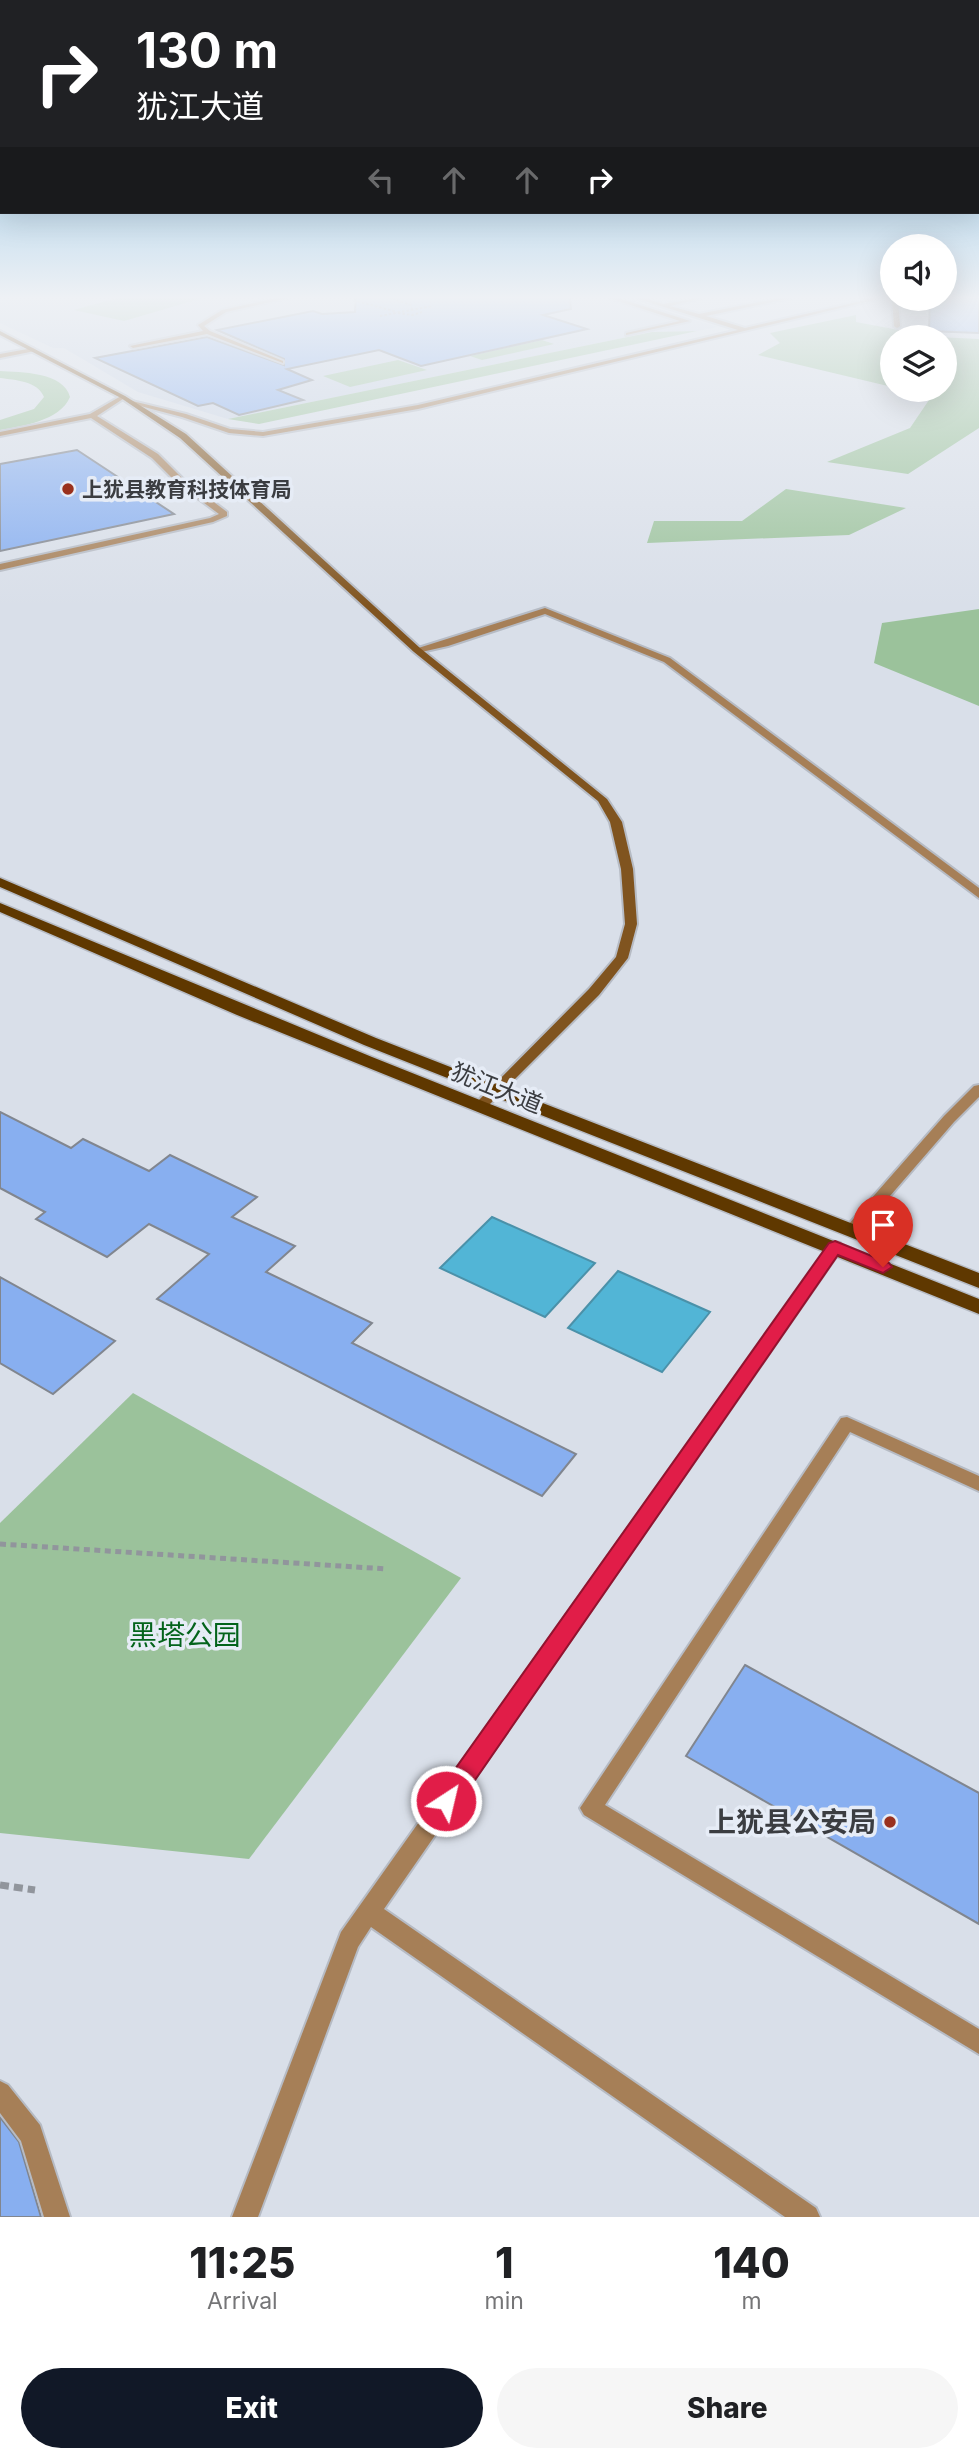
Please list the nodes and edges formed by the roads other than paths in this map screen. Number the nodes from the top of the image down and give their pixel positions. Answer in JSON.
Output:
{"nodes":[{"id":1,"x":126,"y":400,"type":"edge"},
{"id":2,"x":127,"y":400,"type":"edge"},
{"id":3,"x":129,"y":400,"type":"edge"},
{"id":4,"x":446,"y":400,"type":"edge"},
{"id":5,"x":92,"y":416,"type":"junction"},
{"id":6,"x":0,"y":434,"type":"edge"},
{"id":7,"x":0,"y":567,"type":"edge"},
{"id":8,"x":417,"y":650,"type":"junction"},
{"id":9,"x":0,"y":882,"type":"edge"},
{"id":10,"x":979,"y":894,"type":"edge"},
{"id":11,"x":0,"y":907,"type":"edge"},
{"id":12,"x":979,"y":1090,"type":"edge"},
{"id":13,"x":493,"y":1091,"type":"junction"},
{"id":14,"x":479,"y":1107,"type":"junction"},
{"id":15,"x":853,"y":1229,"type":"junction"},
{"id":16,"x":835,"y":1247,"type":"junction"},
{"id":17,"x":979,"y":1280,"type":"edge"},
{"id":18,"x":979,"y":1307,"type":"edge"},
{"id":19,"x":979,"y":1485,"type":"edge"},
{"id":20,"x":369,"y":1912,"type":"junction"},
{"id":21,"x":979,"y":2042,"type":"edge"},
{"id":22,"x":0,"y":2093,"type":"edge"},
{"id":23,"x":57,"y":2217,"type":"edge"},
{"id":24,"x":245,"y":2217,"type":"edge"},
{"id":25,"x":807,"y":2217,"type":"edge"}],
"edges":[{"from":1,"to":5,"type":"street"},
{"from":2,"to":8,"type":"street"},
{"from":3,"to":4,"type":"street"},
{"from":5,"to":6,"type":"street"},
{"from":5,"to":7,"type":"street"},
{"from":8,"to":10,"type":"street"},
{"from":8,"to":13,"type":"street"},
{"from":9,"to":13,"type":"main road","name":"犹江大道"},
{"from":11,"to":14,"type":"main road","name":"犹江大道"},
{"from":12,"to":15,"type":"street"},
{"from":13,"to":14,"type":"street"},
{"from":13,"to":15,"type":"main road","name":"犹江大道"},
{"from":14,"to":16,"type":"main road","name":"犹江大道"},
{"from":15,"to":17,"type":"main road","name":"犹江大道"},
{"from":16,"to":18,"type":"main road","name":"犹江大道"},
{"from":16,"to":20,"type":"street"},
{"from":19,"to":21,"type":"street"},
{"from":20,"to":24,"type":"street"},
{"from":20,"to":25,"type":"street"},
{"from":22,"to":23,"type":"street"}]}
